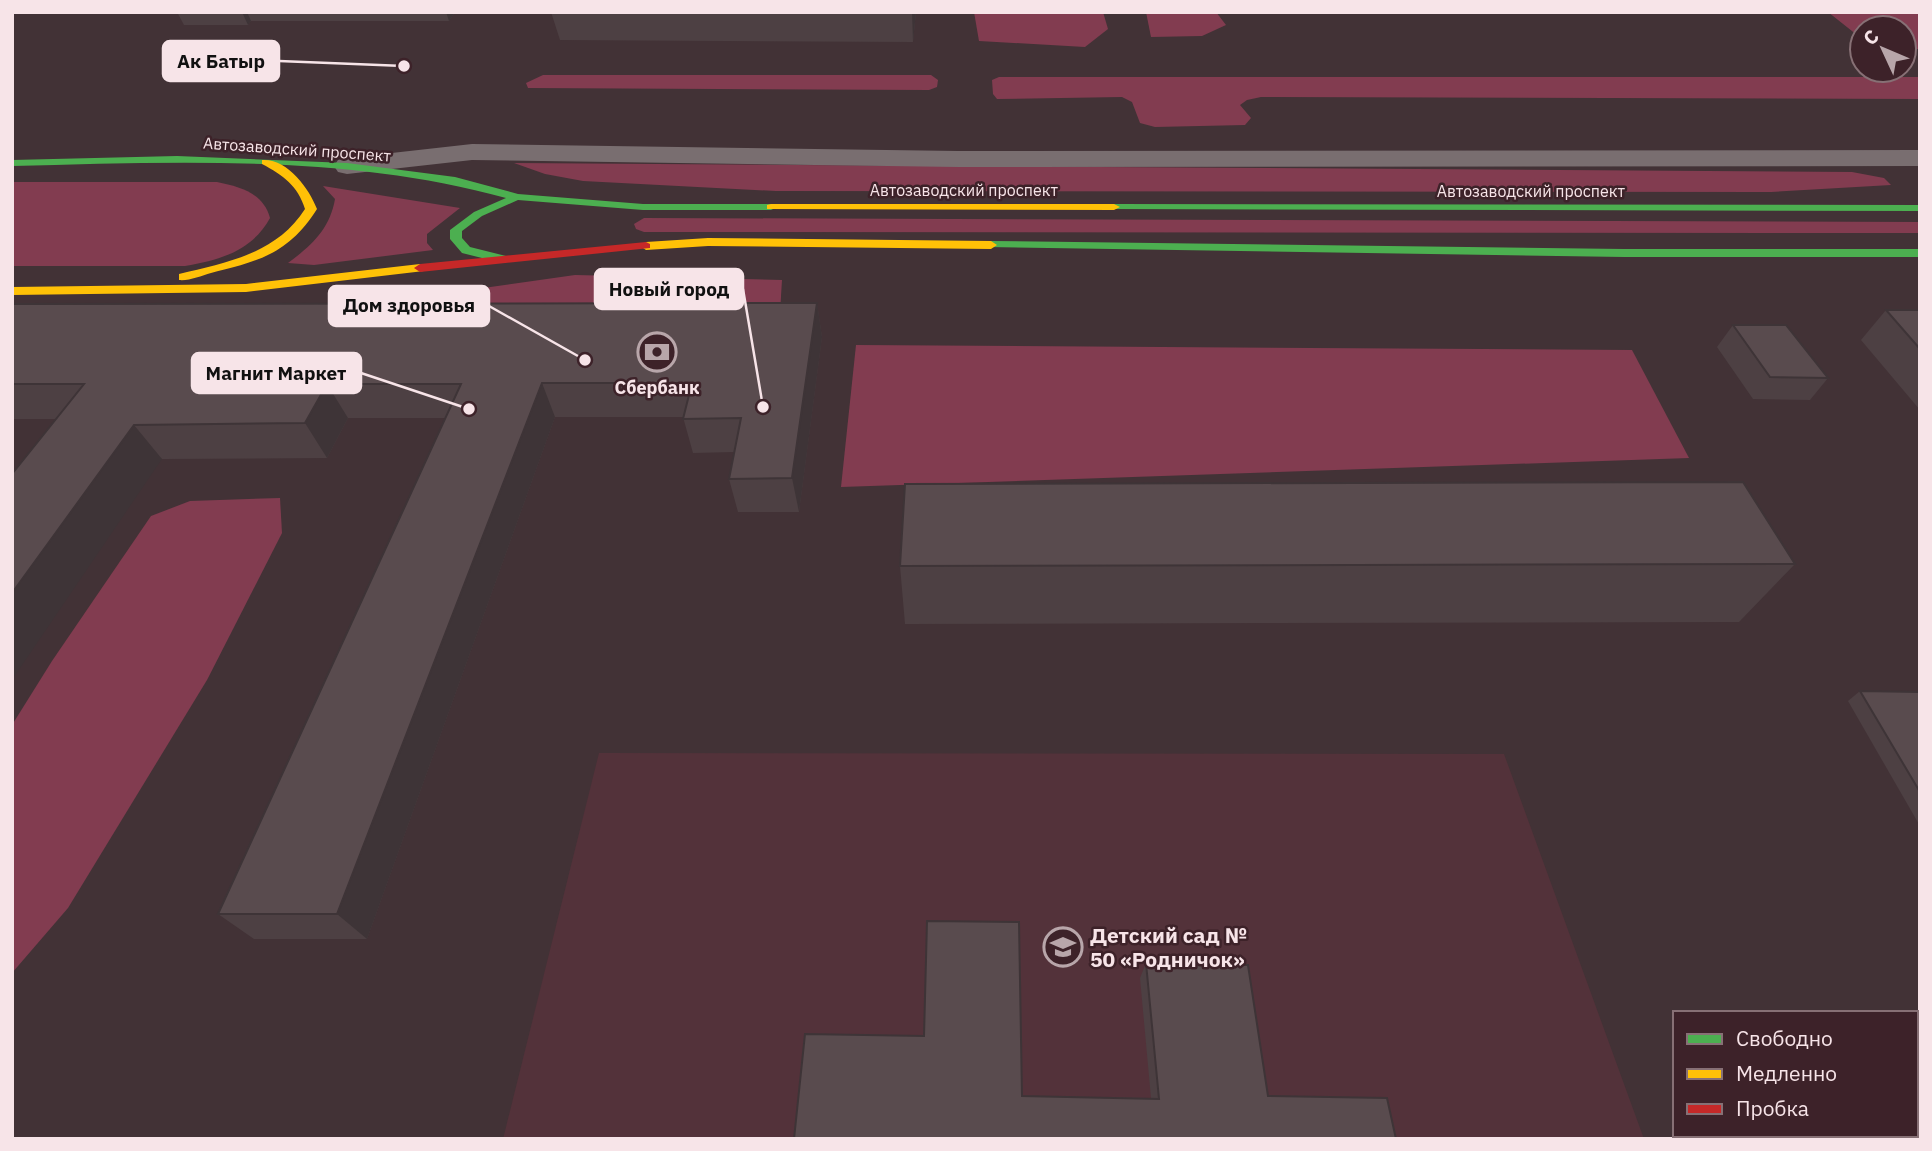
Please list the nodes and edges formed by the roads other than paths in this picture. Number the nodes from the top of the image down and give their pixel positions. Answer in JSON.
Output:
{"nodes":[{"id":1,"x":1920,"y":158,"type":"edge"},
{"id":2,"x":265,"y":162,"type":"junction"},
{"id":3,"x":12,"y":163,"type":"edge"},
{"id":4,"x":347,"y":166,"type":"junction"},
{"id":5,"x":517,"y":197,"type":"junction"},
{"id":6,"x":1920,"y":208,"type":"edge"},
{"id":7,"x":1920,"y":253,"type":"edge"},
{"id":8,"x":506,"y":260,"type":"junction"},
{"id":9,"x":12,"y":291,"type":"edge"},
{"id":10,"x":130,"y":291,"type":"junction"}],
"edges":[{"from":1,"to":4,"type":"street"},
{"from":2,"to":3,"type":"street","name":"Автозаводский проспект"},
{"from":2,"to":4,"type":"street","name":"Автозаводский проспект"},
{"from":2,"to":10,"type":"street"},
{"from":4,"to":5,"type":"street","name":"Автозаводский проспект"},
{"from":5,"to":6,"type":"street","name":"Автозаводский проспект"},
{"from":5,"to":8,"type":"street"},
{"from":7,"to":8,"type":"street"},
{"from":8,"to":10,"type":"street"},
{"from":9,"to":10,"type":"street"}]}
